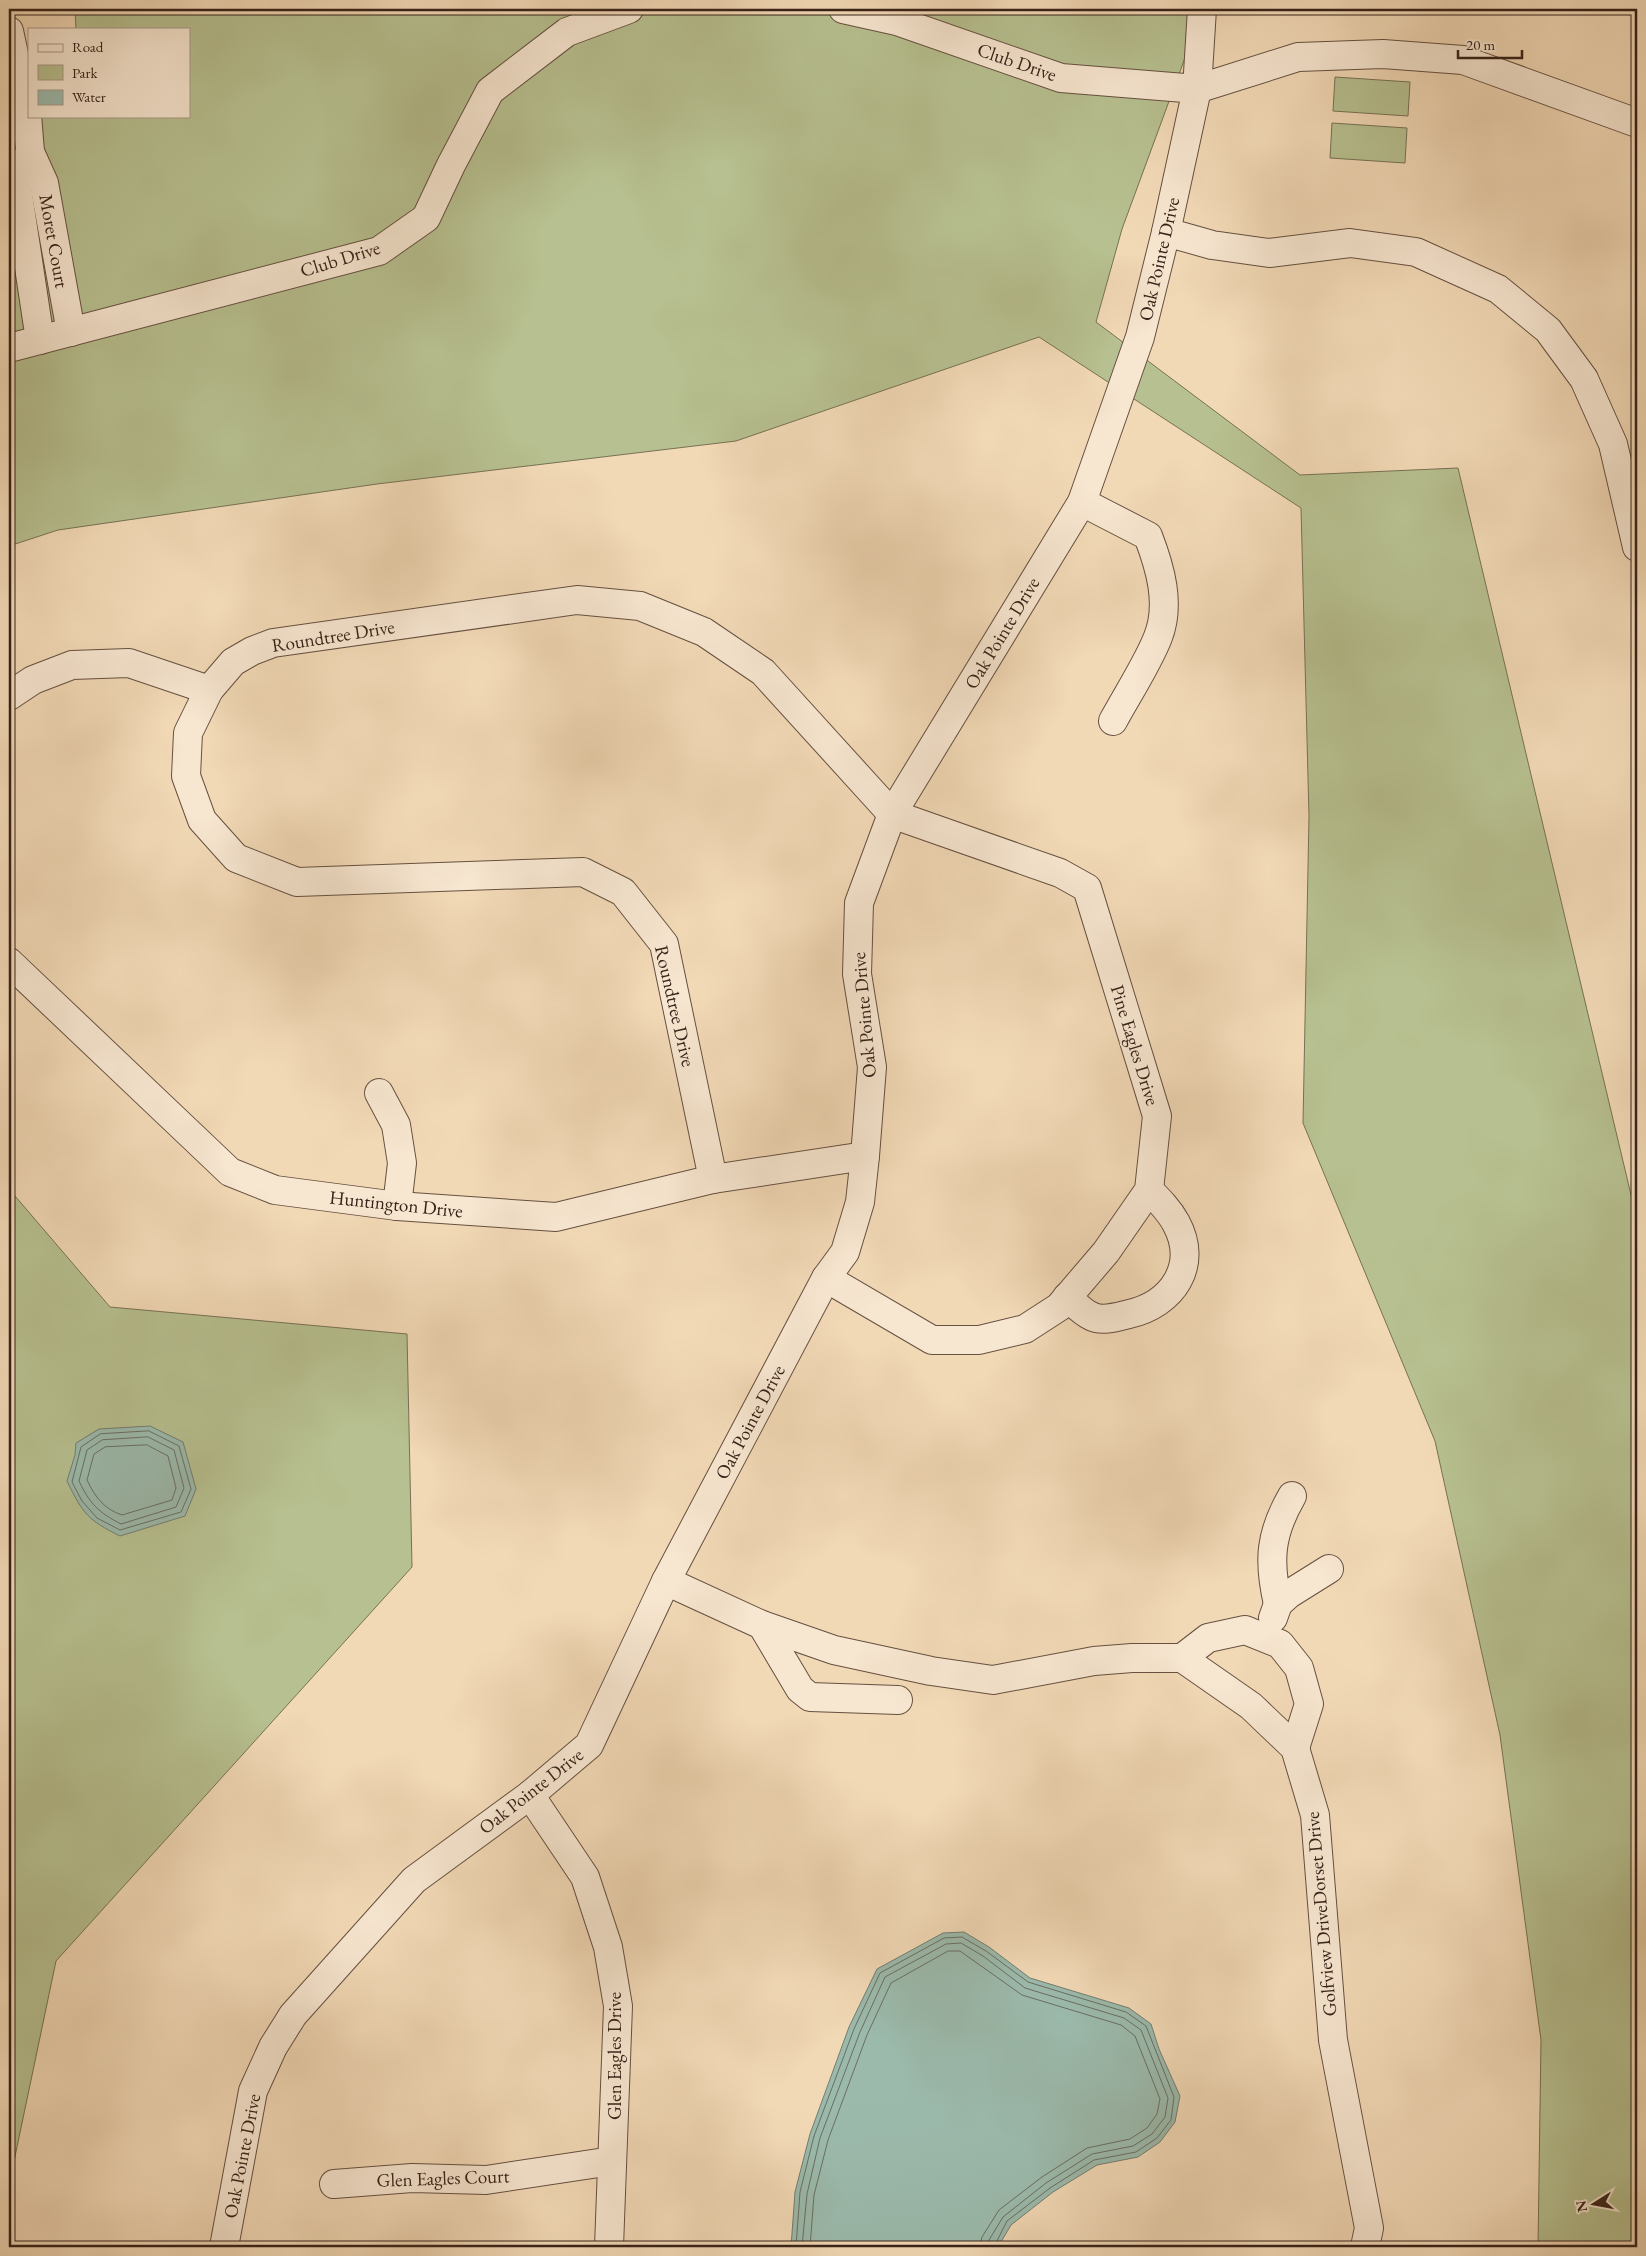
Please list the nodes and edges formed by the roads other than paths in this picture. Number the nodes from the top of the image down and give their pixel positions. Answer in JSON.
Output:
{"nodes":[{"id":1,"x":629,"y":9,"type":"edge"},
{"id":2,"x":843,"y":9,"type":"edge"},
{"id":3,"x":1202,"y":9,"type":"edge"},
{"id":4,"x":9,"y":30,"type":"edge"},
{"id":5,"x":1197,"y":89,"type":"junction"},
{"id":6,"x":1637,"y":123,"type":"edge"},
{"id":7,"x":30,"y":152,"type":"junction"},
{"id":8,"x":1166,"y":232,"type":"junction"},
{"id":9,"x":71,"y":332,"type":"junction"},
{"id":10,"x":40,"y":340,"type":"junction"},
{"id":11,"x":9,"y":348,"type":"edge"},
{"id":12,"x":1082,"y":502,"type":"junction"},
{"id":13,"x":1637,"y":547,"type":"edge"},
{"id":14,"x":209,"y":690,"type":"junction"},
{"id":15,"x":9,"y":696,"type":"edge"},
{"id":16,"x":1113,"y":721,"type":"dead end"},
{"id":17,"x":892,"y":814,"type":"junction"},
{"id":18,"x":9,"y":962,"type":"edge"},
{"id":19,"x":379,"y":1093,"type":"dead end"},
{"id":20,"x":865,"y":1156,"type":"junction"},
{"id":21,"x":713,"y":1179,"type":"junction"},
{"id":22,"x":1149,"y":1190,"type":"junction"},
{"id":23,"x":397,"y":1206,"type":"junction"},
{"id":24,"x":826,"y":1278,"type":"junction"},
{"id":25,"x":1067,"y":1297,"type":"junction"},
{"id":26,"x":1292,"y":1496,"type":"dead end"},
{"id":27,"x":1329,"y":1569,"type":"dead end"},
{"id":28,"x":666,"y":1581,"type":"junction"},
{"id":29,"x":1278,"y":1604,"type":"junction"},
{"id":30,"x":762,"y":1625,"type":"junction"},
{"id":31,"x":1266,"y":1638,"type":"junction"},
{"id":32,"x":1182,"y":1658,"type":"junction"},
{"id":33,"x":898,"y":1700,"type":"dead end"},
{"id":34,"x":1295,"y":1748,"type":"junction"},
{"id":35,"x":530,"y":1795,"type":"junction"},
{"id":36,"x":612,"y":2161,"type":"junction"},
{"id":37,"x":334,"y":2184,"type":"dead end"},
{"id":38,"x":224,"y":2247,"type":"edge"},
{"id":39,"x":609,"y":2247,"type":"edge"},
{"id":40,"x":1365,"y":2247,"type":"edge"}],
"edges":[{"from":1,"to":9,"type":"street","name":"Club Drive"},
{"from":2,"to":5,"type":"street","name":"Club Drive"},
{"from":3,"to":5,"type":"street","name":"Oak Pointe Drive"},
{"from":4,"to":7,"type":"street","name":"Moret Court"},
{"from":5,"to":6,"type":"street"},
{"from":5,"to":8,"type":"street","name":"Oak Pointe Drive"},
{"from":7,"to":9,"type":"street","name":"Moret Court"},
{"from":7,"to":10,"type":"street","name":"Moret Court"},
{"from":8,"to":12,"type":"street","name":"Oak Pointe Drive"},
{"from":8,"to":13,"type":"street"},
{"from":9,"to":10,"type":"street","name":"Club Drive"},
{"from":10,"to":11,"type":"street","name":"Club Drive"},
{"from":12,"to":16,"type":"street"},
{"from":12,"to":17,"type":"street","name":"Oak Pointe Drive"},
{"from":14,"to":15,"type":"street"},
{"from":14,"to":17,"type":"street","name":"Roundtree Drive"},
{"from":14,"to":21,"type":"street","name":"Roundtree Drive"},
{"from":17,"to":20,"type":"street","name":"Oak Pointe Drive"},
{"from":17,"to":22,"type":"street","name":"Pine Eagles Drive"},
{"from":18,"to":23,"type":"street","name":"Huntington Drive"},
{"from":19,"to":23,"type":"street"},
{"from":20,"to":21,"type":"street","name":"Huntington Drive"},
{"from":20,"to":24,"type":"street","name":"Oak Pointe Drive"},
{"from":21,"to":23,"type":"street","name":"Huntington Drive"},
{"from":22,"to":25,"type":"street","name":"Pine Eagles Drive"},
{"from":22,"to":25,"type":"street"},
{"from":24,"to":25,"type":"street","name":"Pine Eagles Drive"},
{"from":24,"to":28,"type":"street","name":"Oak Pointe Drive"},
{"from":26,"to":29,"type":"street"},
{"from":27,"to":29,"type":"street"},
{"from":28,"to":30,"type":"street"},
{"from":28,"to":35,"type":"street","name":"Oak Pointe Drive"},
{"from":29,"to":31,"type":"street"},
{"from":30,"to":32,"type":"street"},
{"from":30,"to":33,"type":"street"},
{"from":31,"to":32,"type":"street"},
{"from":31,"to":34,"type":"street"},
{"from":32,"to":34,"type":"street","name":"Golfview DriveDorset Drive"},
{"from":34,"to":40,"type":"street","name":"Golfview DriveDorset Drive"},
{"from":35,"to":36,"type":"street","name":"Glen Eagles Drive"},
{"from":35,"to":38,"type":"street","name":"Oak Pointe Drive"},
{"from":36,"to":37,"type":"street","name":"Glen Eagles Court"},
{"from":36,"to":39,"type":"street","name":"Glen Eagles Drive"}]}
